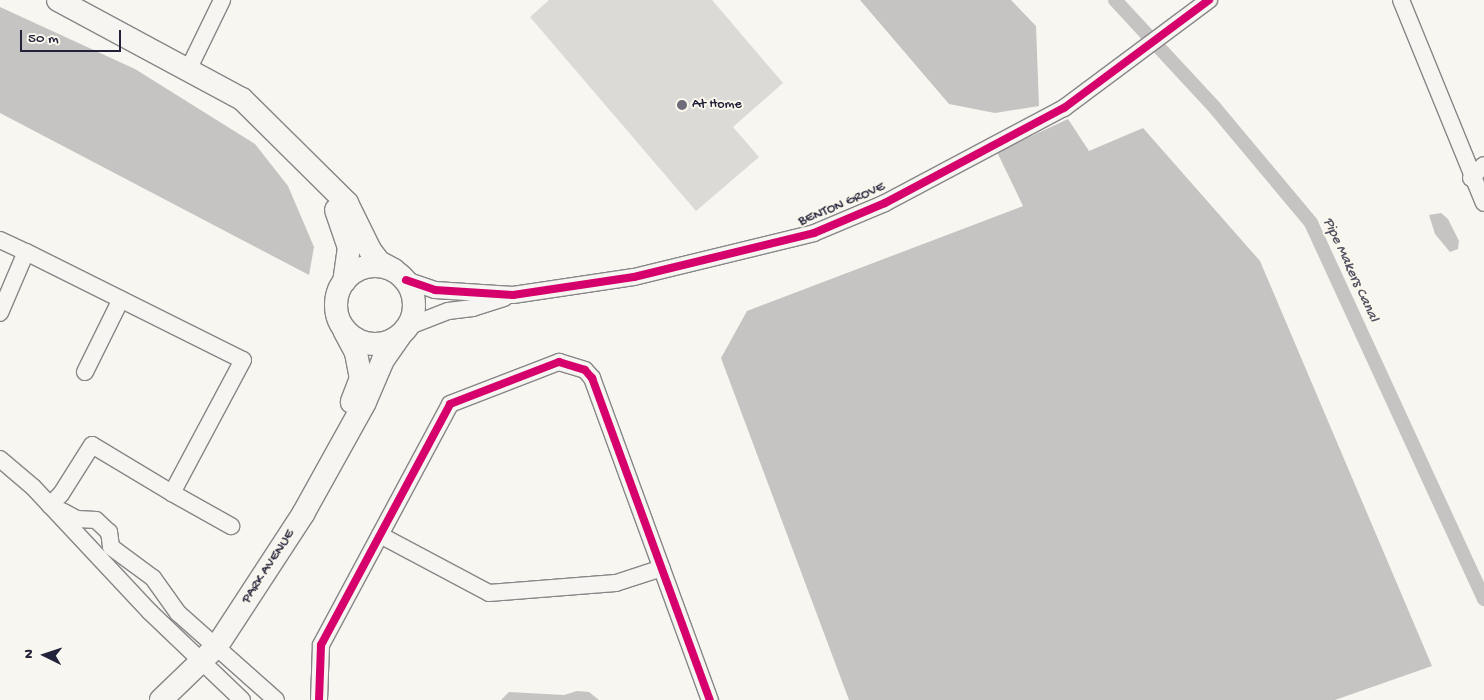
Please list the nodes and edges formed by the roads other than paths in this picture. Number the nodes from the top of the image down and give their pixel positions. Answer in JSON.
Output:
{"nodes":[{"id":1,"x":58,"y":0,"type":"edge"},
{"id":2,"x":222,"y":0,"type":"edge"},
{"id":3,"x":1209,"y":0,"type":"edge"},
{"id":4,"x":1406,"y":2,"type":"edge"},
{"id":5,"x":189,"y":68,"type":"junction"},
{"id":6,"x":1484,"y":165,"type":"edge"},
{"id":7,"x":1471,"y":178,"type":"junction"},
{"id":8,"x":333,"y":192,"type":"junction"},
{"id":9,"x":1484,"y":203,"type":"edge"},
{"id":10,"x":0,"y":240,"type":"edge"},
{"id":11,"x":26,"y":252,"type":"junction"},
{"id":12,"x":400,"y":275,"type":"junction"},
{"id":13,"x":344,"y":282,"type":"junction"},
{"id":14,"x":513,"y":295,"type":"junction"},
{"id":15,"x":121,"y":299,"type":"junction"},
{"id":16,"x":0,"y":313,"type":"edge"},
{"id":17,"x":344,"y":330,"type":"junction"},
{"id":18,"x":403,"y":331,"type":"junction"},
{"id":19,"x":85,"y":372,"type":"dead end"},
{"id":20,"x":354,"y":418,"type":"junction"},
{"id":21,"x":0,"y":459,"type":"edge"},
{"id":22,"x":172,"y":493,"type":"junction"},
{"id":23,"x":52,"y":507,"type":"junction"},
{"id":24,"x":231,"y":526,"type":"dead end"},
{"id":25,"x":380,"y":535,"type":"junction"},
{"id":26,"x":662,"y":568,"type":"junction"},
{"id":27,"x":217,"y":646,"type":"junction"},
{"id":28,"x":202,"y":663,"type":"junction"},
{"id":29,"x":161,"y":700,"type":"edge"},
{"id":30,"x":242,"y":700,"type":"edge"},
{"id":31,"x":276,"y":700,"type":"edge"},
{"id":32,"x":319,"y":700,"type":"edge"},
{"id":33,"x":710,"y":700,"type":"edge"}],
"edges":[{"from":1,"to":5,"type":"street"},
{"from":2,"to":5,"type":"street"},
{"from":3,"to":14,"type":"street","name":"BENTON GROVE"},
{"from":4,"to":7,"type":"street"},
{"from":5,"to":8,"type":"street"},
{"from":6,"to":7,"type":"street"},
{"from":7,"to":9,"type":"street"},
{"from":8,"to":12,"type":"street"},
{"from":8,"to":13,"type":"street"},
{"from":10,"to":11,"type":"street"},
{"from":11,"to":15,"type":"street"},
{"from":11,"to":16,"type":"street"},
{"from":12,"to":13,"type":"street"},
{"from":12,"to":14,"type":"street","name":"BENTON GROVE"},
{"from":12,"to":18,"type":"street"},
{"from":13,"to":17,"type":"street"},
{"from":14,"to":18,"type":"street","name":"BENTON GROVE"},
{"from":15,"to":19,"type":"street"},
{"from":15,"to":22,"type":"street"},
{"from":17,"to":18,"type":"street"},
{"from":17,"to":20,"type":"street","name":"PARK AVENUE"},
{"from":18,"to":20,"type":"street","name":"PARK AVENUE"},
{"from":20,"to":27,"type":"street","name":"PARK AVENUE"},
{"from":21,"to":23,"type":"street"},
{"from":22,"to":23,"type":"street"},
{"from":22,"to":24,"type":"street"},
{"from":23,"to":27,"type":"street"},
{"from":23,"to":28,"type":"street"},
{"from":25,"to":26,"type":"street"},
{"from":25,"to":26,"type":"street"},
{"from":25,"to":32,"type":"street"},
{"from":26,"to":33,"type":"street"},
{"from":27,"to":28,"type":"street","name":"PARK AVENUE"},
{"from":27,"to":31,"type":"street"},
{"from":28,"to":29,"type":"street","name":"PARK AVENUE"},
{"from":28,"to":30,"type":"street"}]}
